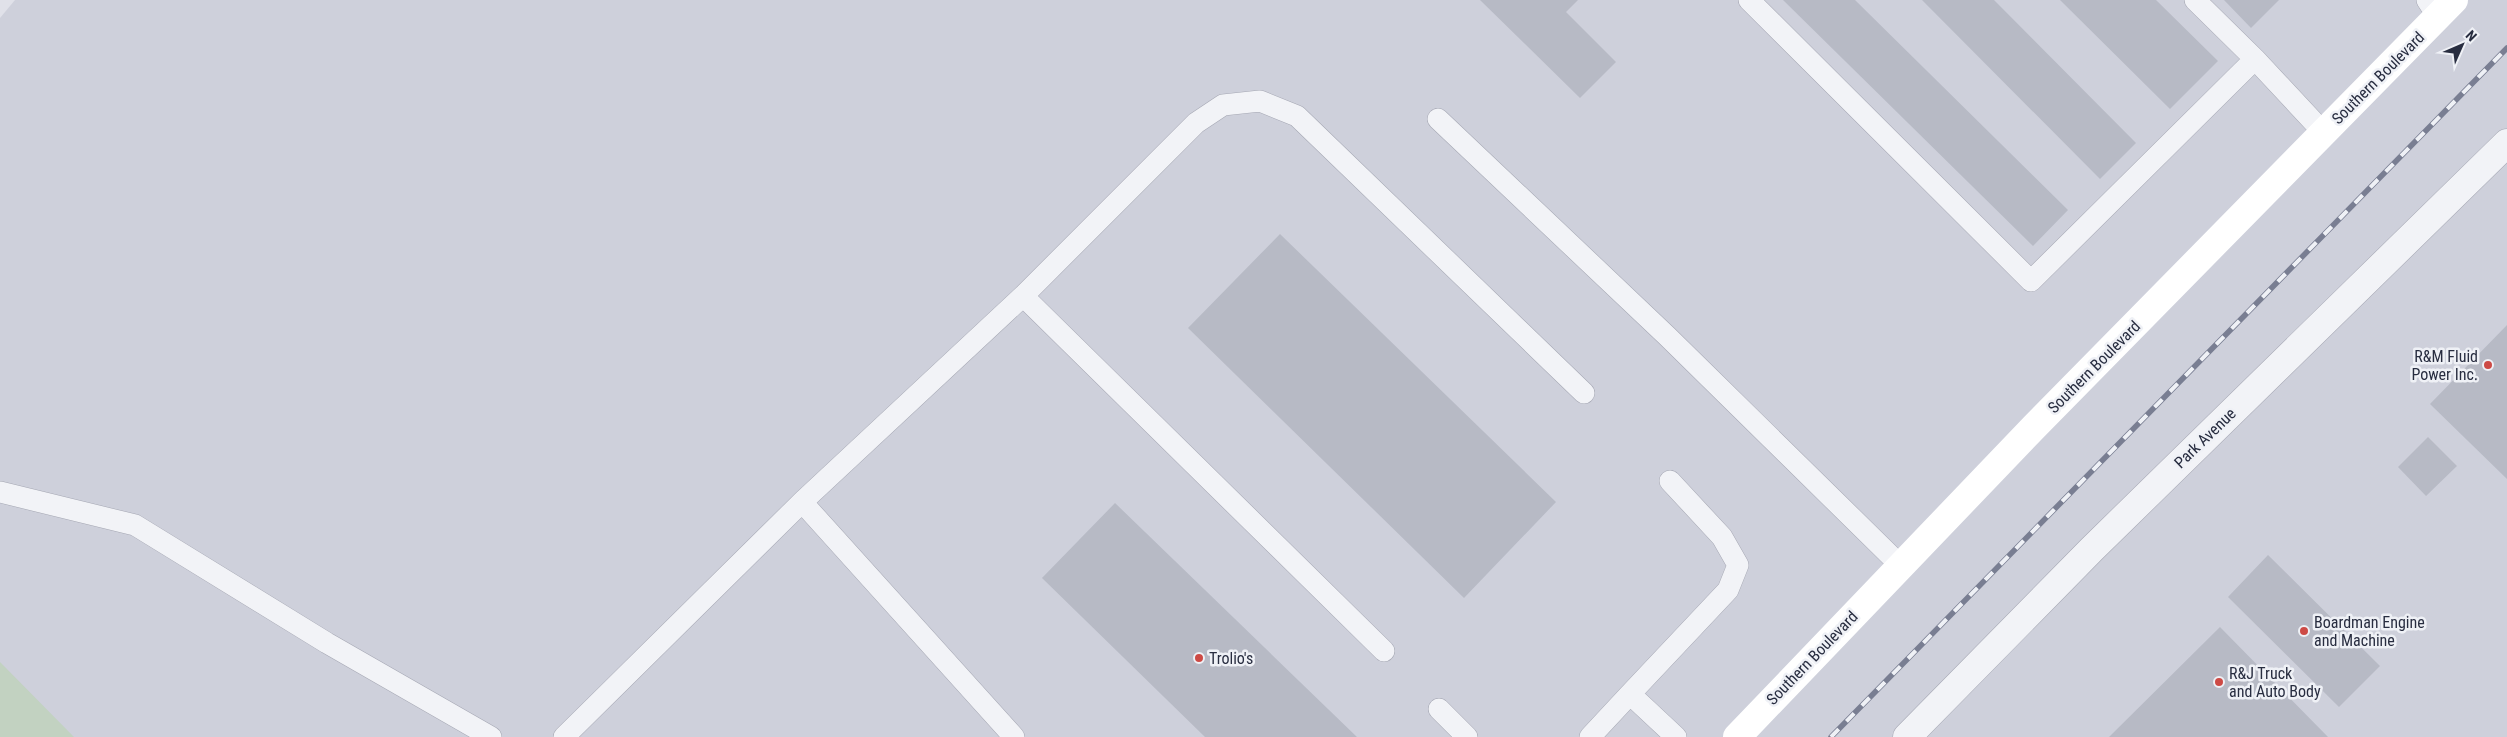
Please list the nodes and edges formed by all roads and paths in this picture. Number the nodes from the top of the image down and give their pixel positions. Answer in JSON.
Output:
{"nodes":[{"id":1,"x":1749,"y":0,"type":"edge"},
{"id":2,"x":2195,"y":0,"type":"edge"},
{"id":3,"x":2440,"y":6,"type":"edge"},
{"id":4,"x":2255,"y":59,"type":"junction"},
{"id":5,"x":1438,"y":119,"type":"dead end"},
{"id":6,"x":2324,"y":133,"type":"junction"},
{"id":7,"x":2507,"y":143,"type":"edge"},
{"id":8,"x":1023,"y":296,"type":"junction"},
{"id":9,"x":1584,"y":393,"type":"dead end"},
{"id":10,"x":1670,"y":481,"type":"dead end"},
{"id":11,"x":0,"y":492,"type":"edge"},
{"id":12,"x":802,"y":502,"type":"junction"},
{"id":13,"x":1901,"y":566,"type":"junction"},
{"id":14,"x":1384,"y":651,"type":"dead end"},
{"id":15,"x":1630,"y":694,"type":"junction"},
{"id":16,"x":1439,"y":709,"type":"dead end"},
{"id":17,"x":491,"y":737,"type":"edge"},
{"id":18,"x":564,"y":737,"type":"edge"},
{"id":19,"x":1014,"y":737,"type":"edge"},
{"id":20,"x":1468,"y":737,"type":"edge"},
{"id":21,"x":1590,"y":737,"type":"edge"},
{"id":22,"x":1676,"y":737,"type":"edge"},
{"id":23,"x":1737,"y":737,"type":"edge"},
{"id":24,"x":1906,"y":737,"type":"edge"}],
"edges":[{"from":1,"to":4,"type":"lane"},
{"from":2,"to":4,"type":"lane"},
{"from":3,"to":6,"type":"street","name":"Southern Boulevard"},
{"from":4,"to":6,"type":"lane"},
{"from":5,"to":13,"type":"lane"},
{"from":6,"to":13,"type":"street","name":"Southern Boulevard"},
{"from":7,"to":24,"type":"street","name":"Park Avenue"},
{"from":8,"to":9,"type":"lane"},
{"from":8,"to":12,"type":"lane"},
{"from":8,"to":14,"type":"lane"},
{"from":10,"to":15,"type":"lane"},
{"from":11,"to":17,"type":"lane"},
{"from":12,"to":18,"type":"lane"},
{"from":12,"to":19,"type":"lane"},
{"from":13,"to":23,"type":"street","name":"Southern Boulevard"},
{"from":15,"to":21,"type":"lane"},
{"from":15,"to":22,"type":"lane"},
{"from":16,"to":20,"type":"lane"}]}
